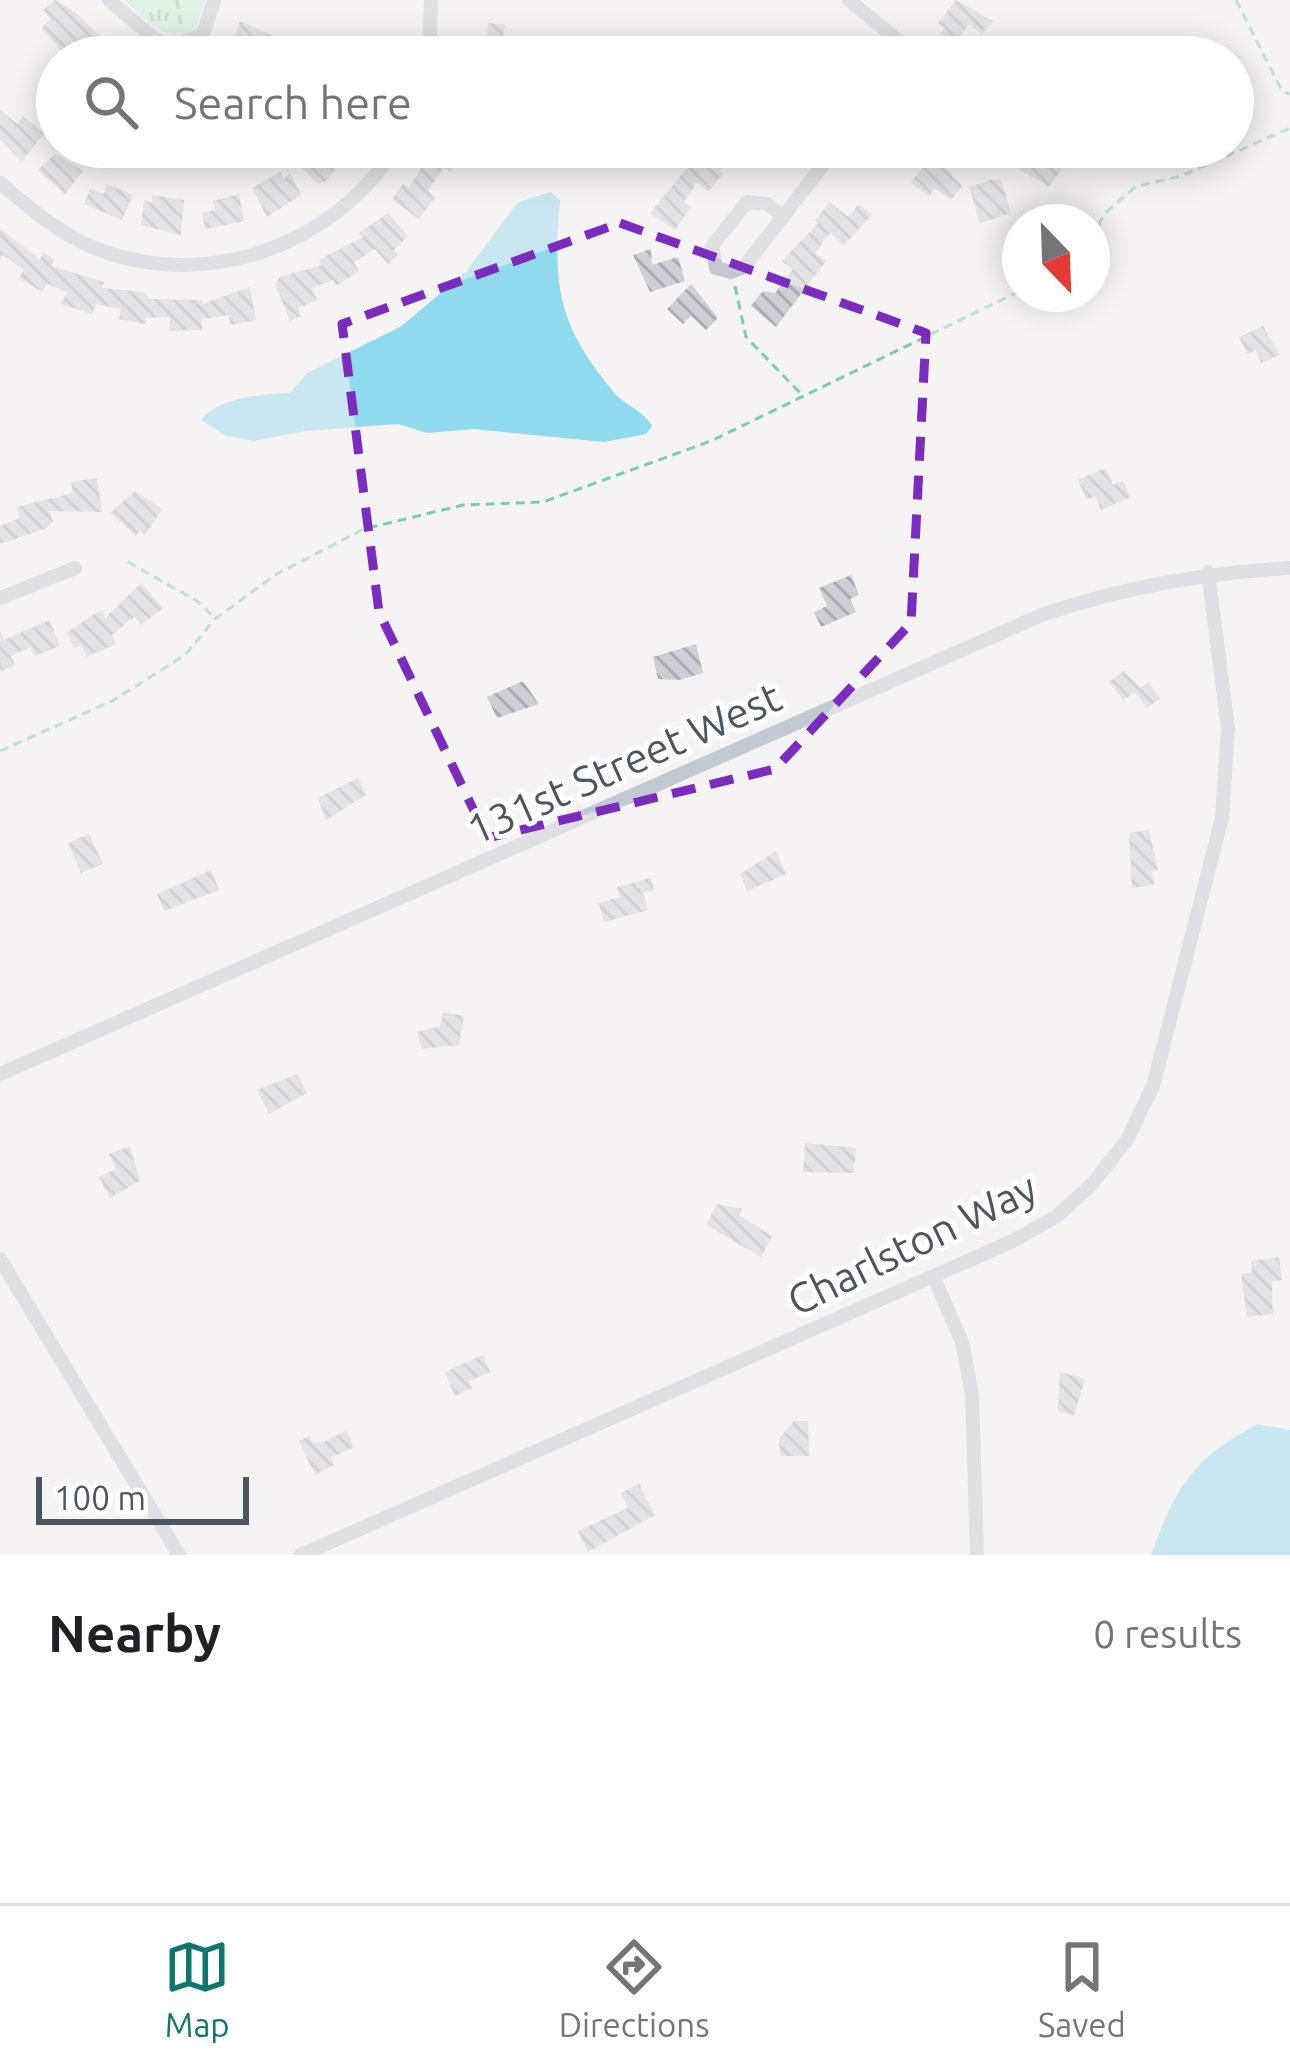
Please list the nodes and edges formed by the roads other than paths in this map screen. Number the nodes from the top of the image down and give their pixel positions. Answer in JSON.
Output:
{"nodes":[{"id":1,"x":109,"y":0,"type":"edge"},
{"id":2,"x":214,"y":0,"type":"edge"},
{"id":3,"x":431,"y":0,"type":"edge"},
{"id":4,"x":849,"y":0,"type":"edge"},
{"id":5,"x":155,"y":36,"type":"edge"},
{"id":6,"x":197,"y":36,"type":"edge"},
{"id":7,"x":430,"y":36,"type":"edge"},
{"id":8,"x":890,"y":36,"type":"edge"},
{"id":9,"x":381,"y":168,"type":"edge"},
{"id":10,"x":821,"y":168,"type":"edge"},
{"id":11,"x":0,"y":183,"type":"edge"},
{"id":12,"x":783,"y":216,"type":"junction"},
{"id":13,"x":75,"y":568,"type":"dead end"},
{"id":14,"x":1290,"y":568,"type":"edge"},
{"id":15,"x":1208,"y":572,"type":"junction"},
{"id":16,"x":0,"y":598,"type":"edge"},
{"id":17,"x":0,"y":1074,"type":"edge"},
{"id":18,"x":0,"y":1259,"type":"edge"},
{"id":19,"x":934,"y":1278,"type":"junction"},
{"id":20,"x":179,"y":1555,"type":"edge"},
{"id":21,"x":301,"y":1555,"type":"edge"},
{"id":22,"x":977,"y":1555,"type":"edge"}],
"edges":[{"from":1,"to":5,"type":"street"},
{"from":2,"to":6,"type":"street"},
{"from":3,"to":7,"type":"street"},
{"from":4,"to":8,"type":"street"},
{"from":9,"to":11,"type":"street"},
{"from":10,"to":12,"type":"street"},
{"from":12,"to":12,"type":"street"},
{"from":13,"to":16,"type":"street"},
{"from":14,"to":15,"type":"street","name":"131st Street West"},
{"from":15,"to":17,"type":"street","name":"131st Street West"},
{"from":15,"to":19,"type":"street","name":"Charlston Way"},
{"from":18,"to":20,"type":"street"},
{"from":19,"to":21,"type":"street","name":"Charlston Way"},
{"from":19,"to":22,"type":"street"}]}
